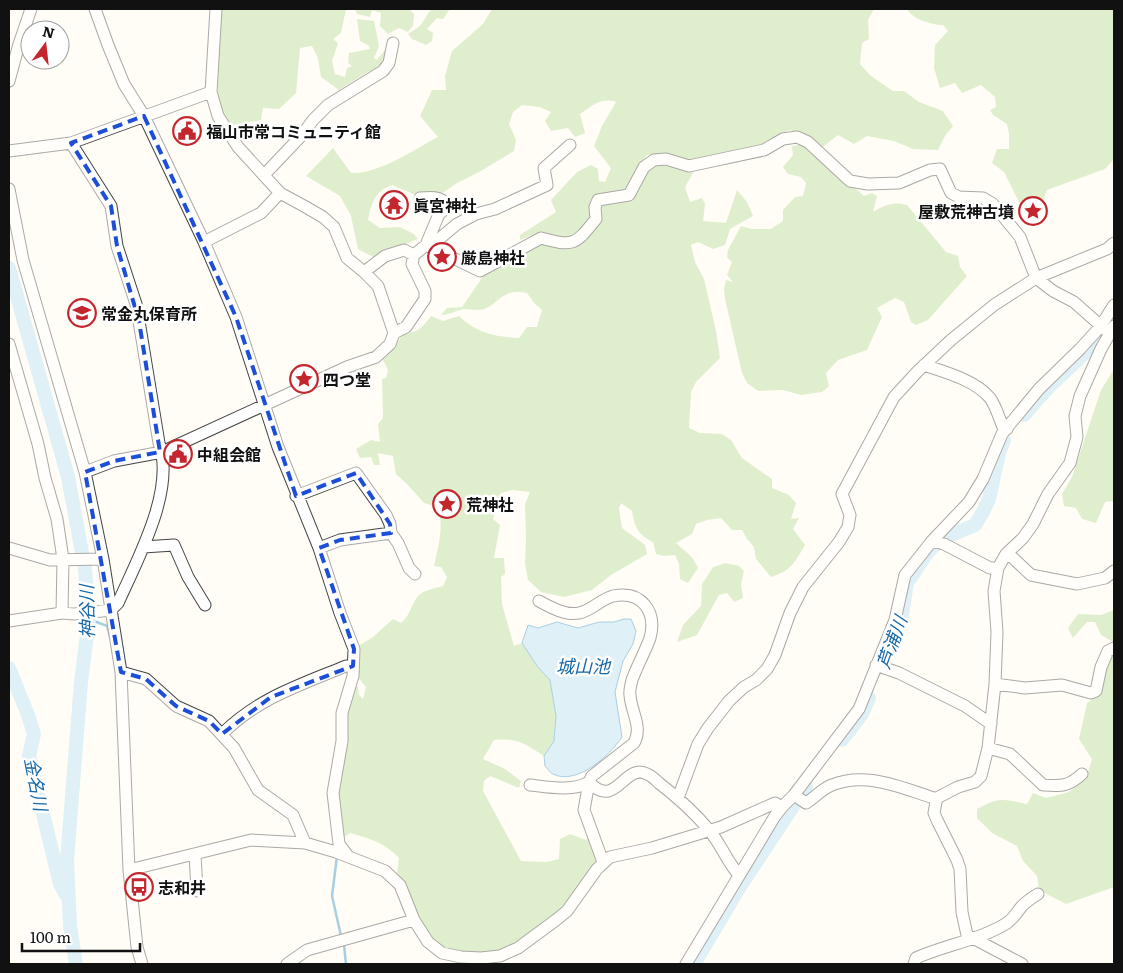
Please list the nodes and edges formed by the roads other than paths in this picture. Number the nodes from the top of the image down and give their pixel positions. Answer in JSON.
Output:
{"nodes":[{"id":1,"x":31,"y":9,"type":"edge"},
{"id":2,"x":95,"y":9,"type":"edge"},
{"id":3,"x":216,"y":9,"type":"edge"},
{"id":4,"x":393,"y":43,"type":"dead end"},
{"id":5,"x":9,"y":77,"type":"edge"},
{"id":6,"x":211,"y":92,"type":"junction"},
{"id":7,"x":144,"y":116,"type":"junction"},
{"id":8,"x":70,"y":143,"type":"junction"},
{"id":9,"x":570,"y":145,"type":"dead end"},
{"id":10,"x":9,"y":151,"type":"edge"},
{"id":11,"x":264,"y":175,"type":"junction"},
{"id":12,"x":9,"y":189,"type":"edge"},
{"id":13,"x":280,"y":193,"type":"junction"},
{"id":14,"x":420,"y":198,"type":"dead end"},
{"id":15,"x":204,"y":242,"type":"junction"},
{"id":16,"x":1114,"y":243,"type":"edge"},
{"id":17,"x":426,"y":245,"type":"junction"},
{"id":18,"x":414,"y":255,"type":"junction"},
{"id":19,"x":364,"y":272,"type":"junction"},
{"id":20,"x":1036,"y":278,"type":"junction"},
{"id":21,"x":1114,"y":305,"type":"edge"},
{"id":22,"x":1100,"y":327,"type":"junction"},
{"id":23,"x":1112,"y":330,"type":"edge"},
{"id":24,"x":394,"y":333,"type":"junction"},
{"id":25,"x":9,"y":344,"type":"edge"},
{"id":26,"x":924,"y":366,"type":"junction"},
{"id":27,"x":264,"y":406,"type":"junction"},
{"id":28,"x":1007,"y":429,"type":"junction"},
{"id":29,"x":162,"y":452,"type":"junction"},
{"id":30,"x":85,"y":472,"type":"junction"},
{"id":31,"x":296,"y":496,"type":"junction"},
{"id":32,"x":391,"y":533,"type":"junction"},
{"id":33,"x":936,"y":542,"type":"junction"},
{"id":34,"x":143,"y":547,"type":"junction"},
{"id":35,"x":9,"y":548,"type":"edge"},
{"id":36,"x":319,"y":548,"type":"junction"},
{"id":37,"x":1006,"y":554,"type":"junction"},
{"id":38,"x":63,"y":559,"type":"junction"},
{"id":39,"x":103,"y":559,"type":"junction"},
{"id":40,"x":998,"y":568,"type":"junction"},
{"id":41,"x":1114,"y":571,"type":"edge"},
{"id":42,"x":415,"y":574,"type":"dead end"},
{"id":43,"x":539,"y":601,"type":"dead end"},
{"id":44,"x":204,"y":606,"type":"dead end"},
{"id":45,"x":109,"y":610,"type":"junction"},
{"id":46,"x":62,"y":613,"type":"junction"},
{"id":47,"x":9,"y":621,"type":"edge"},
{"id":48,"x":1114,"y":648,"type":"edge"},
{"id":49,"x":353,"y":666,"type":"junction"},
{"id":50,"x":880,"y":666,"type":"junction"},
{"id":51,"x":121,"y":672,"type":"junction"},
{"id":52,"x":995,"y":684,"type":"junction"},
{"id":53,"x":991,"y":724,"type":"junction"},
{"id":54,"x":222,"y":734,"type":"junction"},
{"id":55,"x":988,"y":748,"type":"junction"},
{"id":56,"x":1082,"y":774,"type":"dead end"},
{"id":57,"x":589,"y":782,"type":"junction"},
{"id":58,"x":530,"y":785,"type":"dead end"},
{"id":59,"x":798,"y":797,"type":"junction"},
{"id":60,"x":678,"y":798,"type":"junction"},
{"id":61,"x":935,"y":799,"type":"junction"},
{"id":62,"x":782,"y":806,"type":"junction"},
{"id":63,"x":710,"y":831,"type":"junction"},
{"id":64,"x":305,"y":843,"type":"junction"},
{"id":65,"x":195,"y":854,"type":"junction"},
{"id":66,"x":348,"y":856,"type":"junction"},
{"id":67,"x":603,"y":862,"type":"junction"},
{"id":68,"x":129,"y":870,"type":"junction"},
{"id":69,"x":739,"y":875,"type":"junction"},
{"id":70,"x":197,"y":891,"type":"dead end"},
{"id":71,"x":1038,"y":894,"type":"dead end"},
{"id":72,"x":414,"y":920,"type":"junction"},
{"id":73,"x":972,"y":938,"type":"junction"},
{"id":74,"x":142,"y":964,"type":"edge"},
{"id":75,"x":287,"y":964,"type":"edge"},
{"id":76,"x":686,"y":964,"type":"edge"},
{"id":77,"x":914,"y":964,"type":"edge"},
{"id":78,"x":1022,"y":964,"type":"edge"}],
"edges":[{"from":1,"to":5,"type":"street"},
{"from":2,"to":7,"type":"street"},
{"from":3,"to":6,"type":"street"},
{"from":4,"to":11,"type":"street"},
{"from":6,"to":7,"type":"street"},
{"from":6,"to":11,"type":"street"},
{"from":7,"to":8,"type":"street"},
{"from":7,"to":15,"type":"street"},
{"from":8,"to":10,"type":"street"},
{"from":8,"to":29,"type":"street"},
{"from":9,"to":17,"type":"street"},
{"from":11,"to":13,"type":"street"},
{"from":12,"to":30,"type":"street"},
{"from":13,"to":15,"type":"street"},
{"from":13,"to":19,"type":"street"},
{"from":14,"to":17,"type":"street"},
{"from":15,"to":27,"type":"street"},
{"from":16,"to":20,"type":"street"},
{"from":17,"to":18,"type":"street"},
{"from":17,"to":20,"type":"street"},
{"from":18,"to":19,"type":"street"},
{"from":18,"to":24,"type":"street"},
{"from":19,"to":24,"type":"street"},
{"from":20,"to":22,"type":"street"},
{"from":20,"to":26,"type":"street"},
{"from":21,"to":22,"type":"street"},
{"from":22,"to":23,"type":"street"},
{"from":22,"to":28,"type":"street"},
{"from":23,"to":37,"type":"street"},
{"from":24,"to":27,"type":"street"},
{"from":25,"to":38,"type":"street"},
{"from":26,"to":28,"type":"street"},
{"from":26,"to":60,"type":"street"},
{"from":27,"to":29,"type":"street"},
{"from":27,"to":31,"type":"street"},
{"from":28,"to":33,"type":"street"},
{"from":29,"to":30,"type":"street"},
{"from":29,"to":34,"type":"street"},
{"from":30,"to":39,"type":"street"},
{"from":31,"to":32,"type":"street"},
{"from":31,"to":36,"type":"street"},
{"from":32,"to":36,"type":"street"},
{"from":32,"to":42,"type":"street"},
{"from":33,"to":40,"type":"street"},
{"from":33,"to":50,"type":"street"},
{"from":34,"to":44,"type":"street"},
{"from":34,"to":45,"type":"street"},
{"from":35,"to":38,"type":"street"},
{"from":36,"to":49,"type":"street"},
{"from":37,"to":40,"type":"street"},
{"from":37,"to":41,"type":"street"},
{"from":38,"to":39,"type":"street"},
{"from":38,"to":46,"type":"street"},
{"from":39,"to":45,"type":"street"},
{"from":40,"to":52,"type":"street"},
{"from":43,"to":57,"type":"street"},
{"from":45,"to":46,"type":"street"},
{"from":45,"to":51,"type":"street"},
{"from":46,"to":47,"type":"street"},
{"from":48,"to":52,"type":"street"},
{"from":49,"to":54,"type":"street"},
{"from":49,"to":66,"type":"street"},
{"from":50,"to":53,"type":"street"},
{"from":50,"to":59,"type":"street"},
{"from":51,"to":54,"type":"street"},
{"from":51,"to":68,"type":"street"},
{"from":52,"to":53,"type":"street"},
{"from":53,"to":55,"type":"street"},
{"from":54,"to":64,"type":"street"},
{"from":55,"to":56,"type":"street"},
{"from":55,"to":61,"type":"street"},
{"from":57,"to":58,"type":"street"},
{"from":57,"to":60,"type":"street"},
{"from":57,"to":67,"type":"street"},
{"from":59,"to":61,"type":"street"},
{"from":59,"to":62,"type":"street"},
{"from":60,"to":63,"type":"street"},
{"from":61,"to":73,"type":"street"},
{"from":62,"to":63,"type":"street"},
{"from":62,"to":69,"type":"street"},
{"from":63,"to":67,"type":"street"},
{"from":63,"to":69,"type":"street"},
{"from":64,"to":65,"type":"street"},
{"from":64,"to":66,"type":"street"},
{"from":65,"to":68,"type":"street"},
{"from":65,"to":70,"type":"street"},
{"from":66,"to":72,"type":"street"},
{"from":67,"to":72,"type":"street"},
{"from":68,"to":74,"type":"street"},
{"from":69,"to":76,"type":"street"},
{"from":71,"to":73,"type":"street"},
{"from":72,"to":75,"type":"street"},
{"from":73,"to":77,"type":"street"},
{"from":73,"to":78,"type":"street"}]}
